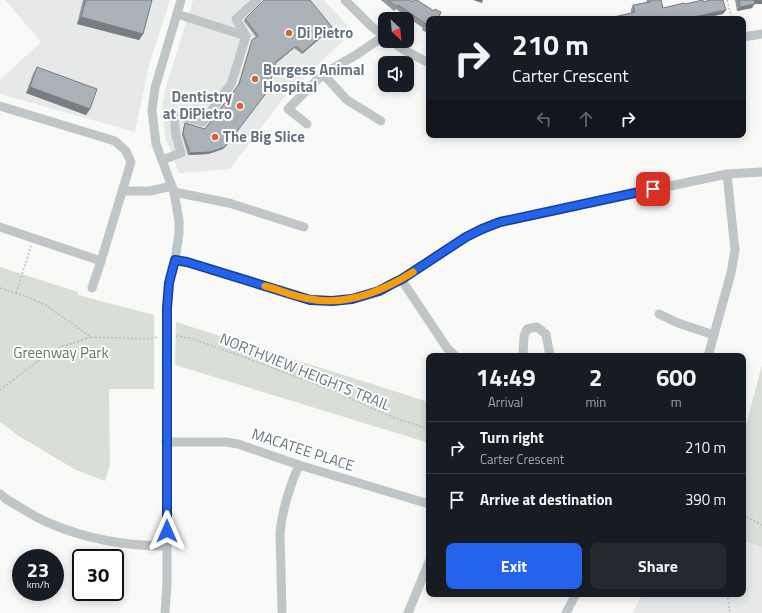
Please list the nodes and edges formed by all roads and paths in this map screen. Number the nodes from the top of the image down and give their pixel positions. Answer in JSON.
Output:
{"nodes":[{"id":1,"x":181,"y":0,"type":"edge"},
{"id":2,"x":257,"y":0,"type":"edge"},
{"id":3,"x":346,"y":0,"type":"edge"},
{"id":4,"x":728,"y":0,"type":"edge"},
{"id":5,"x":177,"y":14,"type":"junction"},
{"id":6,"x":731,"y":16,"type":"edge"},
{"id":7,"x":378,"y":31,"type":"edge"},
{"id":8,"x":762,"y":34,"type":"edge"},
{"id":9,"x":246,"y":36,"type":"junction"},
{"id":10,"x":746,"y":37,"type":"edge"},
{"id":11,"x":378,"y":43,"type":"edge"},
{"id":12,"x":401,"y":48,"type":"edge"},
{"id":13,"x":426,"y":61,"type":"edge"},
{"id":14,"x":323,"y":74,"type":"junction"},
{"id":15,"x":0,"y":106,"type":"edge"},
{"id":16,"x":381,"y":120,"type":"dead end"},
{"id":17,"x":307,"y":124,"type":"dead end"},
{"id":18,"x":162,"y":160,"type":"junction"},
{"id":19,"x":762,"y":172,"type":"edge"},
{"id":20,"x":727,"y":174,"type":"junction"},
{"id":21,"x":173,"y":189,"type":"junction"},
{"id":22,"x":122,"y":191,"type":"junction"},
{"id":23,"x":0,"y":227,"type":"edge"},
{"id":24,"x":304,"y":228,"type":"dead end"},
{"id":25,"x":34,"y":239,"type":"junction"},
{"id":26,"x":175,"y":260,"type":"junction"},
{"id":27,"x":101,"y":261,"type":"junction"},
{"id":28,"x":402,"y":279,"type":"junction"},
{"id":29,"x":0,"y":288,"type":"edge"},
{"id":30,"x":92,"y":288,"type":"dead end"},
{"id":31,"x":16,"y":293,"type":"junction"},
{"id":32,"x":659,"y":314,"type":"dead end"},
{"id":33,"x":714,"y":335,"type":"junction"},
{"id":34,"x":161,"y":337,"type":"dead end"},
{"id":35,"x":172,"y":337,"type":"dead end"},
{"id":36,"x":91,"y":338,"type":"junction"},
{"id":37,"x":452,"y":353,"type":"edge"},
{"id":38,"x":523,"y":353,"type":"edge"},
{"id":39,"x":549,"y":353,"type":"edge"},
{"id":40,"x":709,"y":353,"type":"edge"},
{"id":41,"x":0,"y":390,"type":"edge"},
{"id":42,"x":426,"y":429,"type":"edge"},
{"id":43,"x":166,"y":442,"type":"junction"},
{"id":44,"x":299,"y":465,"type":"junction"},
{"id":45,"x":2,"y":499,"type":"edge"},
{"id":46,"x":426,"y":503,"type":"edge"},
{"id":47,"x":746,"y":517,"type":"edge"},
{"id":48,"x":762,"y":525,"type":"edge"},
{"id":49,"x":167,"y":546,"type":"junction"},
{"id":50,"x":426,"y":569,"type":"edge"},
{"id":51,"x":574,"y":597,"type":"edge"},
{"id":52,"x":727,"y":597,"type":"edge"},
{"id":53,"x":282,"y":611,"type":"dead end"},
{"id":54,"x":165,"y":613,"type":"edge"},
{"id":55,"x":408,"y":613,"type":"edge"},
{"id":56,"x":566,"y":613,"type":"edge"},
{"id":57,"x":730,"y":613,"type":"edge"}],
"edges":[{"from":1,"to":5,"type":"street"},
{"from":2,"to":9,"type":"street"},
{"from":3,"to":7,"type":"street"},
{"from":4,"to":6,"type":"path"},
{"from":5,"to":9,"type":"street"},
{"from":5,"to":18,"type":"street"},
{"from":8,"to":10,"type":"street"},
{"from":9,"to":18,"type":"street"},
{"from":11,"to":14,"type":"street"},
{"from":12,"to":13,"type":"street"},
{"from":14,"to":16,"type":"street"},
{"from":14,"to":17,"type":"street"},
{"from":15,"to":22,"type":"street"},
{"from":18,"to":21,"type":"street"},
{"from":19,"to":20,"type":"street"},
{"from":20,"to":28,"type":"street"},
{"from":20,"to":33,"type":"street"},
{"from":21,"to":22,"type":"street"},
{"from":21,"to":24,"type":"street"},
{"from":21,"to":26,"type":"street"},
{"from":22,"to":27,"type":"street"},
{"from":23,"to":25,"type":"street"},
{"from":25,"to":27,"type":"street"},
{"from":25,"to":31,"type":"path"},
{"from":26,"to":28,"type":"street"},
{"from":26,"to":43,"type":"street"},
{"from":27,"to":30,"type":"street"},
{"from":28,"to":37,"type":"street"},
{"from":29,"to":31,"type":"path"},
{"from":31,"to":36,"type":"path"},
{"from":32,"to":33,"type":"street"},
{"from":33,"to":40,"type":"street"},
{"from":34,"to":36,"type":"path"},
{"from":35,"to":42,"type":"path","name":"NORTHVIEW HEIGHTS TRAIL"},
{"from":36,"to":41,"type":"path"},
{"from":38,"to":39,"type":"street"},
{"from":43,"to":44,"type":"street","name":"MACATEE PLACE"},
{"from":43,"to":49,"type":"street"},
{"from":44,"to":46,"type":"street","name":"MACATEE PLACE"},
{"from":44,"to":53,"type":"street"},
{"from":45,"to":49,"type":"street"},
{"from":47,"to":48,"type":"path"},
{"from":49,"to":54,"type":"street"},
{"from":50,"to":55,"type":"street"},
{"from":51,"to":56,"type":"street"},
{"from":52,"to":57,"type":"path"}]}
